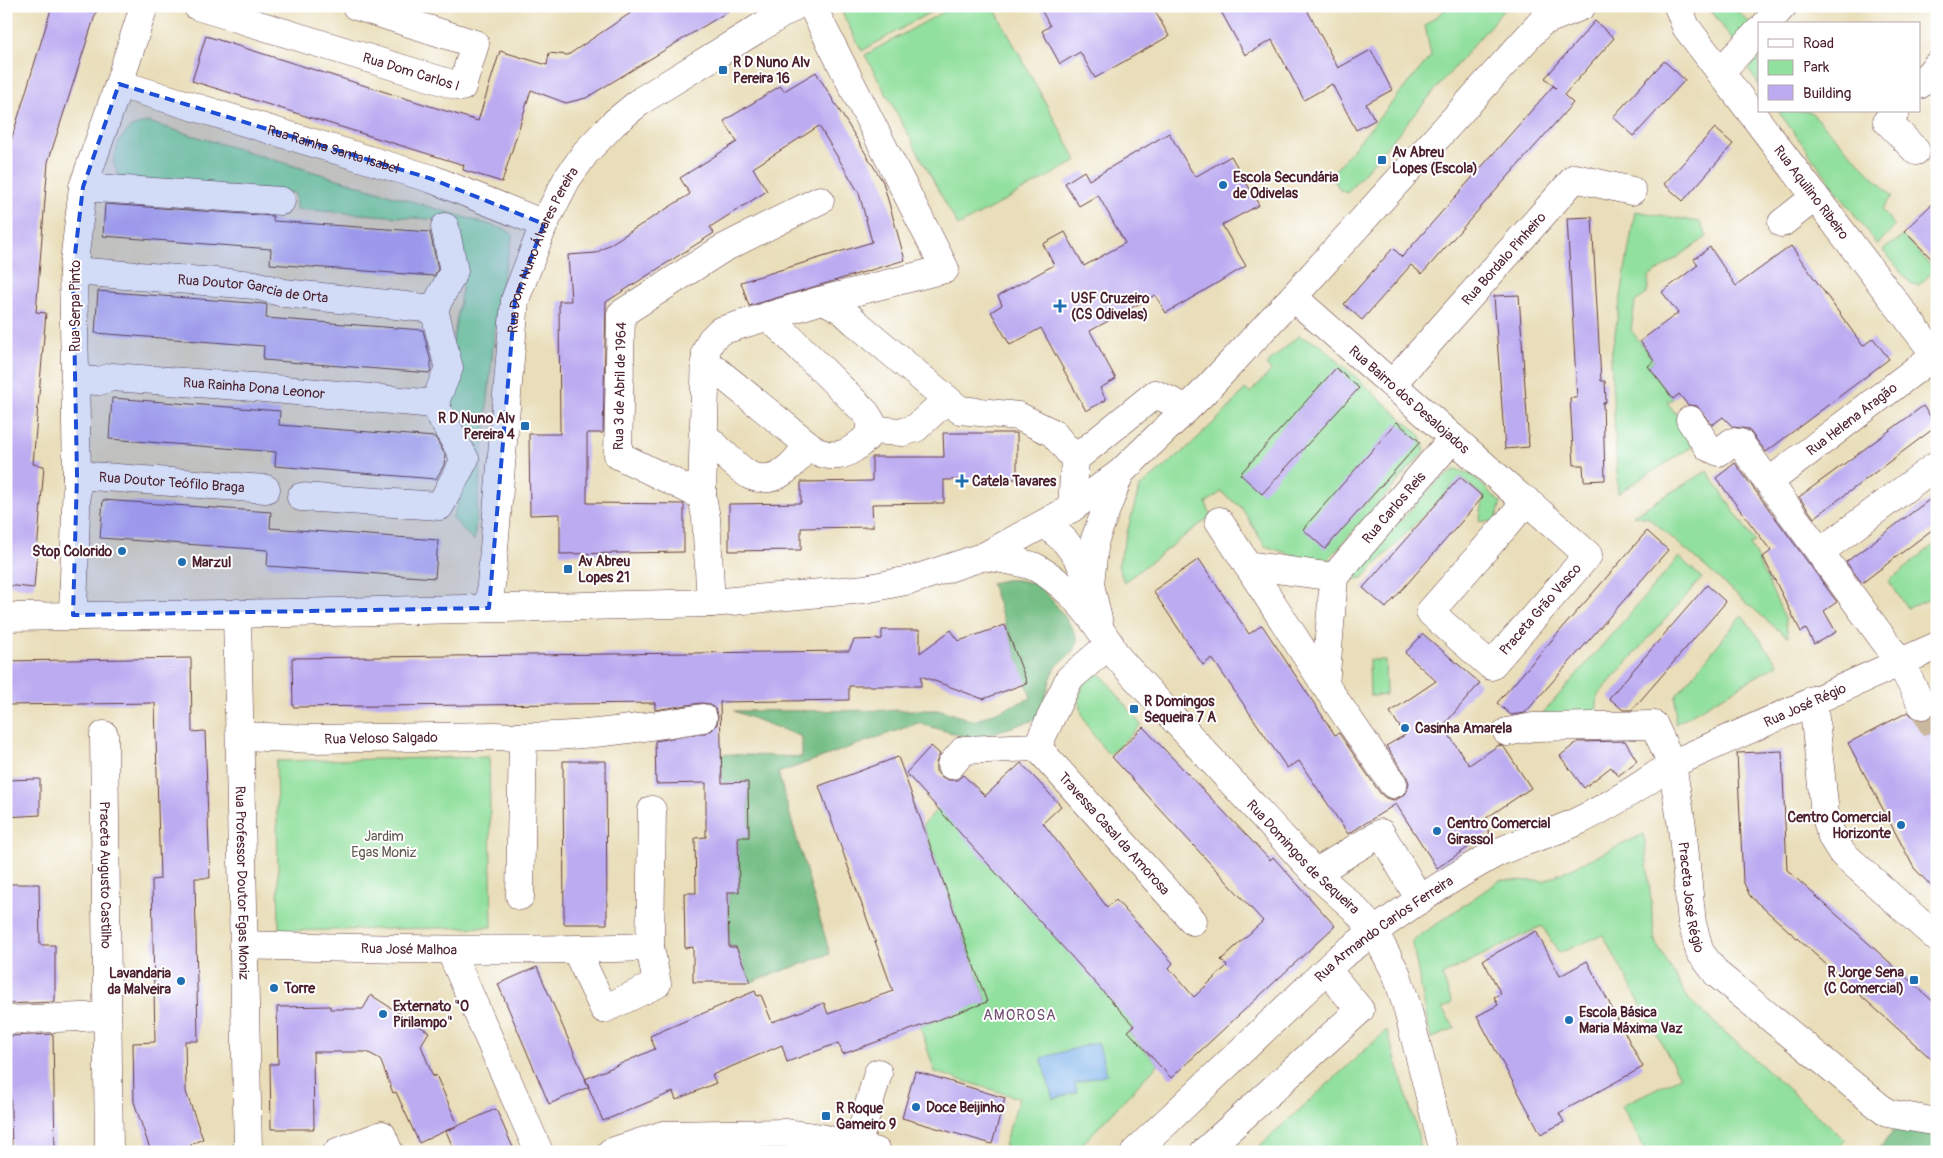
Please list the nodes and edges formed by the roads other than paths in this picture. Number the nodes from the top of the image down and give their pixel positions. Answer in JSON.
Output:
{"nodes":[{"id":1,"x":144,"y":6,"type":"edge"},
{"id":2,"x":197,"y":6,"type":"edge"},
{"id":3,"x":356,"y":6,"type":"edge"},
{"id":4,"x":795,"y":6,"type":"edge"},
{"id":5,"x":812,"y":6,"type":"edge"},
{"id":6,"x":1582,"y":6,"type":"edge"},
{"id":7,"x":1657,"y":6,"type":"edge"},
{"id":8,"x":1783,"y":6,"type":"edge"},
{"id":9,"x":1549,"y":14,"type":"edge"},
{"id":10,"x":1682,"y":17,"type":"edge"},
{"id":11,"x":1768,"y":22,"type":"edge"},
{"id":12,"x":1758,"y":32,"type":"edge"},
{"id":13,"x":1937,"y":65,"type":"edge"},
{"id":14,"x":1720,"y":72,"type":"junction"},
{"id":15,"x":119,"y":84,"type":"junction"},
{"id":16,"x":1920,"y":84,"type":"edge"},
{"id":17,"x":1895,"y":112,"type":"edge"},
{"id":18,"x":1916,"y":151,"type":"dead end"},
{"id":19,"x":83,"y":187,"type":"junction"},
{"id":20,"x":1632,"y":191,"type":"dead end"},
{"id":21,"x":1815,"y":197,"type":"junction"},
{"id":22,"x":820,"y":200,"type":"dead end"},
{"id":23,"x":281,"y":201,"type":"dead end"},
{"id":24,"x":1782,"y":223,"type":"dead end"},
{"id":25,"x":544,"y":224,"type":"junction"},
{"id":26,"x":445,"y":227,"type":"dead end"},
{"id":27,"x":73,"y":271,"type":"junction"},
{"id":28,"x":1293,"y":297,"type":"junction"},
{"id":29,"x":826,"y":301,"type":"junction"},
{"id":30,"x":434,"y":309,"type":"junction"},
{"id":31,"x":768,"y":316,"type":"junction"},
{"id":32,"x":1936,"y":356,"type":"edge"},
{"id":33,"x":705,"y":361,"type":"junction"},
{"id":34,"x":75,"y":380,"type":"junction"},
{"id":35,"x":1392,"y":384,"type":"junction"},
{"id":36,"x":947,"y":399,"type":"junction"},
{"id":37,"x":434,"y":404,"type":"junction"},
{"id":38,"x":1186,"y":408,"type":"junction"},
{"id":39,"x":1690,"y":420,"type":"dead end"},
{"id":40,"x":871,"y":430,"type":"junction"},
{"id":41,"x":704,"y":434,"type":"junction"},
{"id":42,"x":1453,"y":438,"type":"junction"},
{"id":43,"x":807,"y":444,"type":"junction"},
{"id":44,"x":1075,"y":459,"type":"junction"},
{"id":45,"x":1934,"y":467,"type":"dead end"},
{"id":46,"x":1120,"y":473,"type":"junction"},
{"id":47,"x":77,"y":475,"type":"junction"},
{"id":48,"x":1769,"y":482,"type":"junction"},
{"id":49,"x":266,"y":489,"type":"dead end"},
{"id":50,"x":702,"y":496,"type":"junction"},
{"id":51,"x":301,"y":497,"type":"dead end"},
{"id":52,"x":1527,"y":501,"type":"junction"},
{"id":53,"x":1072,"y":508,"type":"junction"},
{"id":54,"x":1219,"y":521,"type":"dead end"},
{"id":55,"x":1046,"y":524,"type":"junction"},
{"id":56,"x":1820,"y":552,"type":"junction"},
{"id":57,"x":985,"y":556,"type":"junction"},
{"id":58,"x":1247,"y":565,"type":"junction"},
{"id":59,"x":1334,"y":577,"type":"junction"},
{"id":60,"x":1080,"y":588,"type":"junction"},
{"id":61,"x":711,"y":603,"type":"junction"},
{"id":62,"x":489,"y":608,"type":"junction"},
{"id":63,"x":237,"y":613,"type":"junction"},
{"id":64,"x":73,"y":615,"type":"junction"},
{"id":65,"x":6,"y":617,"type":"edge"},
{"id":66,"x":1105,"y":636,"type":"junction"},
{"id":67,"x":1937,"y":646,"type":"edge"},
{"id":68,"x":1900,"y":662,"type":"junction"},
{"id":69,"x":1325,"y":685,"type":"junction"},
{"id":70,"x":1813,"y":700,"type":"junction"},
{"id":71,"x":1922,"y":705,"type":"tunnel mouth"},
{"id":72,"x":703,"y":718,"type":"dead end"},
{"id":73,"x":1508,"y":732,"type":"dead end"},
{"id":74,"x":104,"y":736,"type":"dead end"},
{"id":75,"x":240,"y":736,"type":"junction"},
{"id":76,"x":523,"y":738,"type":"junction"},
{"id":77,"x":1038,"y":746,"type":"junction"},
{"id":78,"x":951,"y":764,"type":"dead end"},
{"id":79,"x":1672,"y":764,"type":"junction"},
{"id":80,"x":1394,"y":784,"type":"dead end"},
{"id":81,"x":652,"y":810,"type":"dead end"},
{"id":82,"x":1315,"y":873,"type":"junction"},
{"id":83,"x":520,"y":896,"type":"dead end"},
{"id":84,"x":1420,"y":900,"type":"junction"},
{"id":85,"x":1193,"y":921,"type":"dead end"},
{"id":86,"x":1374,"y":930,"type":"junction"},
{"id":87,"x":1937,"y":938,"type":"edge"},
{"id":88,"x":243,"y":946,"type":"junction"},
{"id":89,"x":650,"y":947,"type":"junction"},
{"id":90,"x":450,"y":950,"type":"junction"},
{"id":91,"x":576,"y":950,"type":"junction"},
{"id":92,"x":1327,"y":970,"type":"junction"},
{"id":93,"x":107,"y":1016,"type":"junction"},
{"id":94,"x":6,"y":1020,"type":"edge"},
{"id":95,"x":878,"y":1073,"type":"dead end"},
{"id":96,"x":1937,"y":1122,"type":"edge"},
{"id":97,"x":870,"y":1150,"type":"edge"},
{"id":98,"x":109,"y":1152,"type":"edge"},
{"id":99,"x":248,"y":1152,"type":"edge"},
{"id":100,"x":338,"y":1152,"type":"edge"},
{"id":101,"x":389,"y":1152,"type":"edge"},
{"id":102,"x":539,"y":1152,"type":"edge"},
{"id":103,"x":611,"y":1152,"type":"edge"},
{"id":104,"x":1135,"y":1152,"type":"edge"},
{"id":105,"x":1204,"y":1152,"type":"edge"},
{"id":106,"x":1444,"y":1152,"type":"edge"}],
"edges":[{"from":1,"to":15,"type":"street","name":"Rua Serpa Pinto"},
{"from":2,"to":3,"type":"street","name":"Rua Dom Carlos I"},
{"from":4,"to":25,"type":"street","name":"Rua Dom Nuno Álvares Pereira"},
{"from":5,"to":29,"type":"street"},
{"from":6,"to":9,"type":"street"},
{"from":7,"to":10,"type":"street","name":"Rua Aquilino Ribeiro"},
{"from":8,"to":11,"type":"street"},
{"from":9,"to":28,"type":"street"},
{"from":10,"to":14,"type":"street","name":"Rua Aquilino Ribeiro"},
{"from":12,"to":14,"type":"street"},
{"from":13,"to":16,"type":"street"},
{"from":14,"to":21,"type":"street","name":"Rua Aquilino Ribeiro"},
{"from":15,"to":19,"type":"street","name":"Rua Serpa Pinto"},
{"from":15,"to":25,"type":"street","name":"Rua Rainha Santa Isabel"},
{"from":17,"to":18,"type":"street"},
{"from":19,"to":23,"type":"street"},
{"from":19,"to":27,"type":"street","name":"Rua Serpa Pinto"},
{"from":20,"to":35,"type":"street","name":"Rua Bordalo Pinheiro"},
{"from":21,"to":24,"type":"street"},
{"from":21,"to":32,"type":"street","name":"Rua Aquilino Ribeiro"},
{"from":22,"to":50,"type":"street","name":"Rua 3 de Abril de 1964"},
{"from":25,"to":62,"type":"street","name":"Rua Dom Nuno Álvares Pereira"},
{"from":26,"to":30,"type":"street"},
{"from":27,"to":30,"type":"street","name":"Rua Doutor Garcia de Orta"},
{"from":27,"to":34,"type":"street","name":"Rua Serpa Pinto"},
{"from":28,"to":35,"type":"street","name":"Rua Bairro dos Desalojados"},
{"from":28,"to":38,"type":"street"},
{"from":29,"to":31,"type":"street"},
{"from":29,"to":36,"type":"street"},
{"from":30,"to":37,"type":"street"},
{"from":31,"to":33,"type":"street"},
{"from":31,"to":40,"type":"street"},
{"from":32,"to":48,"type":"street","name":"Rua Helena Aragão"},
{"from":33,"to":41,"type":"street"},
{"from":33,"to":43,"type":"street"},
{"from":34,"to":37,"type":"street","name":"Rua Rainha Dona Leonor"},
{"from":34,"to":47,"type":"street","name":"Rua Serpa Pinto"},
{"from":35,"to":42,"type":"street","name":"Rua Bairro dos Desalojados"},
{"from":36,"to":40,"type":"street"},
{"from":36,"to":44,"type":"street"},
{"from":37,"to":51,"type":"street"},
{"from":38,"to":44,"type":"street"},
{"from":38,"to":46,"type":"street"},
{"from":39,"to":48,"type":"street"},
{"from":40,"to":43,"type":"street"},
{"from":41,"to":43,"type":"street"},
{"from":41,"to":50,"type":"street"},
{"from":42,"to":52,"type":"street","name":"Rua Bairro dos Desalojados"},
{"from":42,"to":59,"type":"street","name":"Rua Carlos Reis"},
{"from":44,"to":53,"type":"street"},
{"from":45,"to":56,"type":"street"},
{"from":46,"to":53,"type":"street"},
{"from":46,"to":60,"type":"street"},
{"from":47,"to":49,"type":"street","name":"Rua Doutor Teófilo Braga"},
{"from":47,"to":64,"type":"street","name":"Rua Serpa Pinto"},
{"from":48,"to":56,"type":"street"},
{"from":50,"to":61,"type":"street"},
{"from":52,"to":52,"type":"street","name":"Praceta Grão Vasco"},
{"from":53,"to":55,"type":"street"},
{"from":54,"to":58,"type":"street"},
{"from":55,"to":57,"type":"street"},
{"from":55,"to":60,"type":"street"},
{"from":56,"to":68,"type":"street"},
{"from":57,"to":60,"type":"street"},
{"from":57,"to":61,"type":"street"},
{"from":58,"to":59,"type":"street"},
{"from":58,"to":69,"type":"street"},
{"from":59,"to":69,"type":"street"},
{"from":60,"to":66,"type":"street"},
{"from":61,"to":62,"type":"street"},
{"from":62,"to":63,"type":"street"},
{"from":63,"to":64,"type":"street"},
{"from":63,"to":75,"type":"street","name":"Rua Professor Doutor Egas Moniz"},
{"from":64,"to":65,"type":"street"},
{"from":66,"to":77,"type":"street"},
{"from":66,"to":82,"type":"street","name":"Rua Domingos de Sequeira"},
{"from":67,"to":68,"type":"street","name":"Rua José Régio"},
{"from":68,"to":70,"type":"street","name":"Rua José Régio"},
{"from":68,"to":71,"type":"street"},
{"from":69,"to":80,"type":"street"},
{"from":70,"to":79,"type":"street","name":"Rua José Régio"},
{"from":70,"to":87,"type":"street"},
{"from":72,"to":76,"type":"street","name":"Rua Veloso Salgado"},
{"from":73,"to":79,"type":"street","name":"Praceta José Régio"},
{"from":74,"to":93,"type":"street","name":"Praceta Augusto Castilho"},
{"from":75,"to":76,"type":"street","name":"Rua Veloso Salgado"},
{"from":75,"to":88,"type":"street","name":"Rua Professor Doutor Egas Moniz"},
{"from":76,"to":83,"type":"street"},
{"from":77,"to":78,"type":"street"},
{"from":77,"to":85,"type":"street","name":"Travessa Casal da Amorosa"},
{"from":79,"to":84,"type":"street","name":"Rua Armando Carlos Ferreira"},
{"from":79,"to":96,"type":"street","name":"Praceta José Régio"},
{"from":81,"to":89,"type":"street"},
{"from":82,"to":84,"type":"street"},
{"from":82,"to":86,"type":"street","name":"Rua Domingos de Sequeira"},
{"from":84,"to":86,"type":"street","name":"Rua Armando Carlos Ferreira"},
{"from":86,"to":92,"type":"street","name":"Rua Armando Carlos Ferreira"},
{"from":86,"to":106,"type":"street","name":"Rua Domingos de Sequeira"},
{"from":88,"to":90,"type":"street","name":"Rua José Malhoa"},
{"from":88,"to":99,"type":"street","name":"Rua Professor Doutor Egas Moniz"},
{"from":89,"to":91,"type":"street","name":"Rua José Malhoa"},
{"from":89,"to":91,"type":"street"},
{"from":90,"to":91,"type":"street","name":"Rua José Malhoa"},
{"from":90,"to":102,"type":"street"},
{"from":92,"to":104,"type":"street","name":"Rua Armando Carlos Ferreira"},
{"from":92,"to":105,"type":"street"},
{"from":93,"to":94,"type":"street"},
{"from":93,"to":98,"type":"street","name":"Praceta Augusto Castilho"},
{"from":95,"to":97,"type":"street"},
{"from":97,"to":103,"type":"street"},
{"from":100,"to":101,"type":"street"}]}
